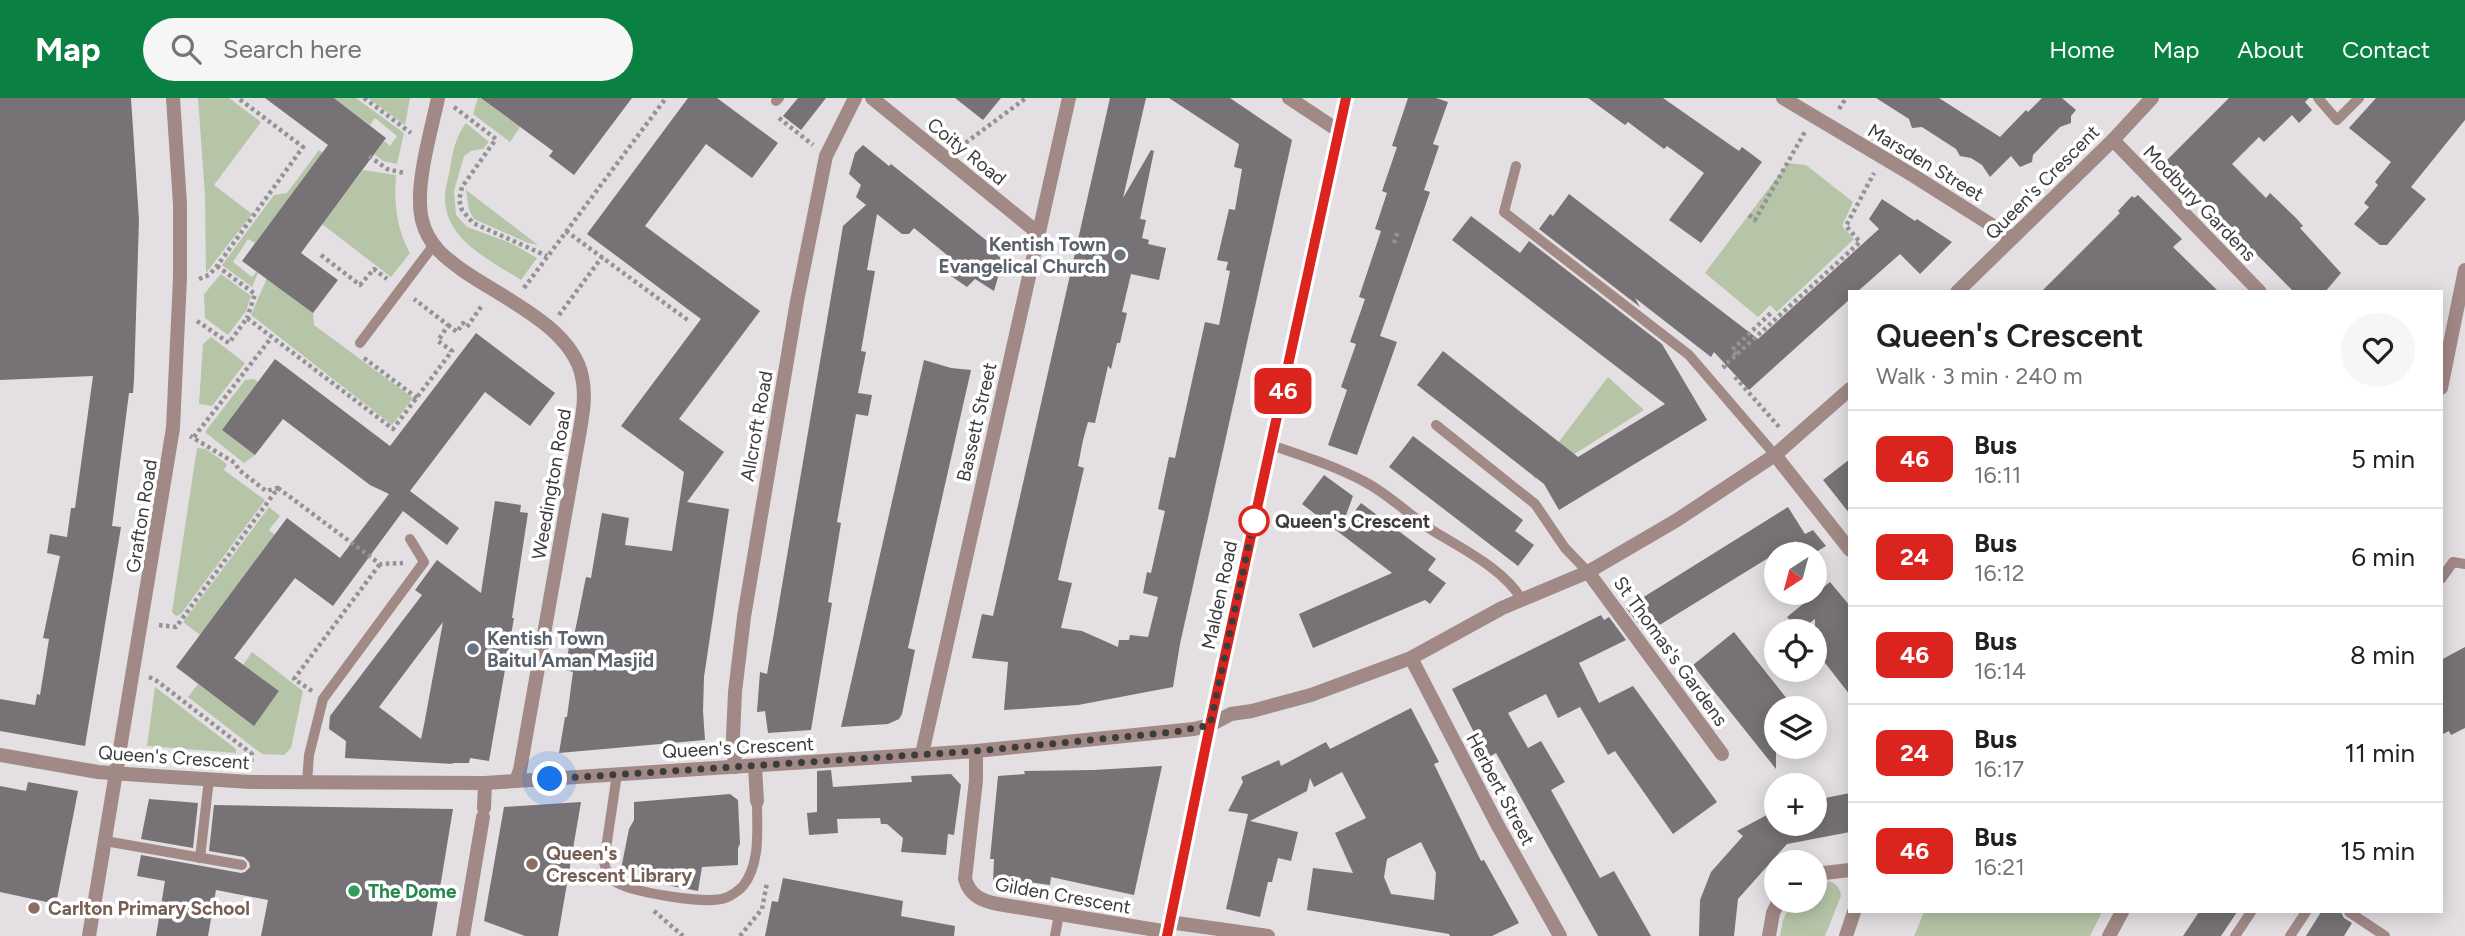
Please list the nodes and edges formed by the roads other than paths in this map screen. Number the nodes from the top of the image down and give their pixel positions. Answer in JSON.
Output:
{"nodes":[{"id":1,"x":173,"y":98,"type":"edge"},
{"id":2,"x":438,"y":98,"type":"edge"},
{"id":3,"x":854,"y":98,"type":"edge"},
{"id":4,"x":872,"y":98,"type":"edge"},
{"id":5,"x":1069,"y":98,"type":"edge"},
{"id":6,"x":1289,"y":98,"type":"edge"},
{"id":7,"x":1346,"y":98,"type":"edge"},
{"id":8,"x":1783,"y":98,"type":"edge"},
{"id":9,"x":2152,"y":98,"type":"edge"},
{"id":10,"x":2318,"y":98,"type":"edge"},
{"id":11,"x":2360,"y":98,"type":"edge"},
{"id":12,"x":1339,"y":131,"type":"junction"},
{"id":13,"x":2113,"y":140,"type":"junction"},
{"id":14,"x":1516,"y":166,"type":"dead end"},
{"id":15,"x":1038,"y":233,"type":"junction"},
{"id":16,"x":2012,"y":238,"type":"junction"},
{"id":17,"x":433,"y":246,"type":"junction"},
{"id":18,"x":2465,"y":270,"type":"edge"},
{"id":19,"x":1959,"y":290,"type":"edge"},
{"id":20,"x":2258,"y":290,"type":"edge"},
{"id":21,"x":360,"y":343,"type":"road end"},
{"id":22,"x":2443,"y":378,"type":"edge"},
{"id":23,"x":1848,"y":391,"type":"edge"},
{"id":24,"x":1436,"y":425,"type":"dead end"},
{"id":25,"x":1271,"y":445,"type":"junction"},
{"id":26,"x":1775,"y":455,"type":"junction"},
{"id":27,"x":410,"y":539,"type":"dead end"},
{"id":28,"x":1848,"y":547,"type":"edge"},
{"id":29,"x":2465,"y":564,"type":"edge"},
{"id":30,"x":1588,"y":572,"type":"junction"},
{"id":31,"x":2443,"y":576,"type":"edge"},
{"id":32,"x":1522,"y":600,"type":"junction"},
{"id":33,"x":1411,"y":658,"type":"junction"},
{"id":34,"x":1210,"y":725,"type":"junction"},
{"id":35,"x":976,"y":751,"type":"junction"},
{"id":36,"x":922,"y":754,"type":"junction"},
{"id":37,"x":1722,"y":754,"type":"dead end"},
{"id":38,"x":0,"y":755,"type":"edge"},
{"id":39,"x":735,"y":767,"type":"junction"},
{"id":40,"x":755,"y":767,"type":"junction"},
{"id":41,"x":116,"y":774,"type":"junction"},
{"id":42,"x":617,"y":774,"type":"junction"},
{"id":43,"x":209,"y":779,"type":"junction"},
{"id":44,"x":516,"y":781,"type":"junction"},
{"id":45,"x":307,"y":783,"type":"junction"},
{"id":46,"x":485,"y":783,"type":"junction"},
{"id":47,"x":757,"y":802,"type":"joint"},
{"id":48,"x":105,"y":841,"type":"junction"},
{"id":49,"x":201,"y":858,"type":"junction"},
{"id":50,"x":242,"y":865,"type":"dead end"},
{"id":51,"x":1848,"y":870,"type":"edge"},
{"id":52,"x":1827,"y":873,"type":"edge"},
{"id":53,"x":1773,"y":913,"type":"edge"},
{"id":54,"x":1854,"y":913,"type":"edge"},
{"id":55,"x":2121,"y":913,"type":"edge"},
{"id":56,"x":2250,"y":913,"type":"edge"},
{"id":57,"x":2305,"y":913,"type":"edge"},
{"id":58,"x":2350,"y":913,"type":"edge"},
{"id":59,"x":1059,"y":914,"type":"junction"},
{"id":60,"x":1168,"y":930,"type":"edge"},
{"id":61,"x":89,"y":936,"type":"edge"},
{"id":62,"x":463,"y":936,"type":"edge"},
{"id":63,"x":1055,"y":936,"type":"edge"},
{"id":64,"x":1268,"y":936,"type":"edge"},
{"id":65,"x":1560,"y":936,"type":"edge"},
{"id":66,"x":1769,"y":936,"type":"edge"},
{"id":67,"x":1846,"y":936,"type":"edge"},
{"id":68,"x":2109,"y":936,"type":"edge"},
{"id":69,"x":2235,"y":936,"type":"edge"},
{"id":70,"x":2290,"y":936,"type":"edge"},
{"id":71,"x":2385,"y":936,"type":"edge"}],
"edges":[{"from":1,"to":41,"type":"street","name":"Grafton Road"},
{"from":2,"to":17,"type":"street"},
{"from":3,"to":39,"type":"street","name":"Allcroft Road"},
{"from":4,"to":15,"type":"street","name":"Coity Road"},
{"from":5,"to":15,"type":"street","name":"Bassett Street"},
{"from":6,"to":12,"type":"street"},
{"from":7,"to":12,"type":"main road","name":"Malden Road"},
{"from":8,"to":16,"type":"street","name":"Marsden Street"},
{"from":9,"to":13,"type":"street","name":"Queen's Crescent"},
{"from":10,"to":11,"type":"lane"},
{"from":12,"to":25,"type":"main road","name":"Malden Road"},
{"from":13,"to":16,"type":"street","name":"Queen's Crescent"},
{"from":13,"to":20,"type":"street","name":"Modbury Gardens"},
{"from":14,"to":26,"type":"lane"},
{"from":15,"to":36,"type":"street","name":"Bassett Street"},
{"from":16,"to":19,"type":"street","name":"Queen's Crescent"},
{"from":17,"to":21,"type":"lane"},
{"from":17,"to":44,"type":"street","name":"Weedington Road"},
{"from":18,"to":22,"type":"street"},
{"from":23,"to":26,"type":"street","name":"Queen's Crescent"},
{"from":24,"to":30,"type":"lane"},
{"from":25,"to":32,"type":"lane"},
{"from":25,"to":34,"type":"main road","name":"Malden Road"},
{"from":26,"to":28,"type":"street"},
{"from":26,"to":30,"type":"street","name":"Queen's Crescent"},
{"from":27,"to":45,"type":"lane"},
{"from":29,"to":31,"type":"lane"},
{"from":30,"to":32,"type":"street","name":"Queen's Crescent"},
{"from":30,"to":37,"type":"street","name":"St Thomas's Gardens"},
{"from":32,"to":33,"type":"street","name":"Queen's Crescent"},
{"from":33,"to":34,"type":"street","name":"Queen's Crescent"},
{"from":33,"to":65,"type":"street","name":"Herbert Street"},
{"from":34,"to":35,"type":"street","name":"Queen's Crescent"},
{"from":34,"to":60,"type":"main road","name":"Malden Road"},
{"from":35,"to":36,"type":"street","name":"Queen's Crescent"},
{"from":35,"to":59,"type":"street","name":"Gilden Crescent"},
{"from":36,"to":40,"type":"street","name":"Queen's Crescent"},
{"from":38,"to":41,"type":"street","name":"Queen's Crescent"},
{"from":39,"to":40,"type":"street","name":"Queen's Crescent"},
{"from":39,"to":42,"type":"street","name":"Queen's Crescent"},
{"from":40,"to":47,"type":"street"},
{"from":41,"to":43,"type":"street","name":"Queen's Crescent"},
{"from":41,"to":48,"type":"street","name":"Grafton Road"},
{"from":42,"to":44,"type":"street","name":"Queen's Crescent"},
{"from":42,"to":47,"type":"lane"},
{"from":43,"to":45,"type":"street","name":"Queen's Crescent"},
{"from":43,"to":49,"type":"lane"},
{"from":44,"to":46,"type":"street","name":"Queen's Crescent"},
{"from":45,"to":46,"type":"street","name":"Queen's Crescent"},
{"from":46,"to":62,"type":"street"},
{"from":48,"to":49,"type":"lane"},
{"from":48,"to":61,"type":"street","name":"Grafton Road"},
{"from":49,"to":50,"type":"lane"},
{"from":51,"to":52,"type":"street"},
{"from":53,"to":66,"type":"street"},
{"from":54,"to":67,"type":"street"},
{"from":55,"to":68,"type":"street"},
{"from":56,"to":69,"type":"lane"},
{"from":57,"to":70,"type":"lane"},
{"from":58,"to":71,"type":"lane"},
{"from":59,"to":60,"type":"street","name":"Gilden Crescent"},
{"from":59,"to":63,"type":"lane"},
{"from":60,"to":64,"type":"street"}]}
